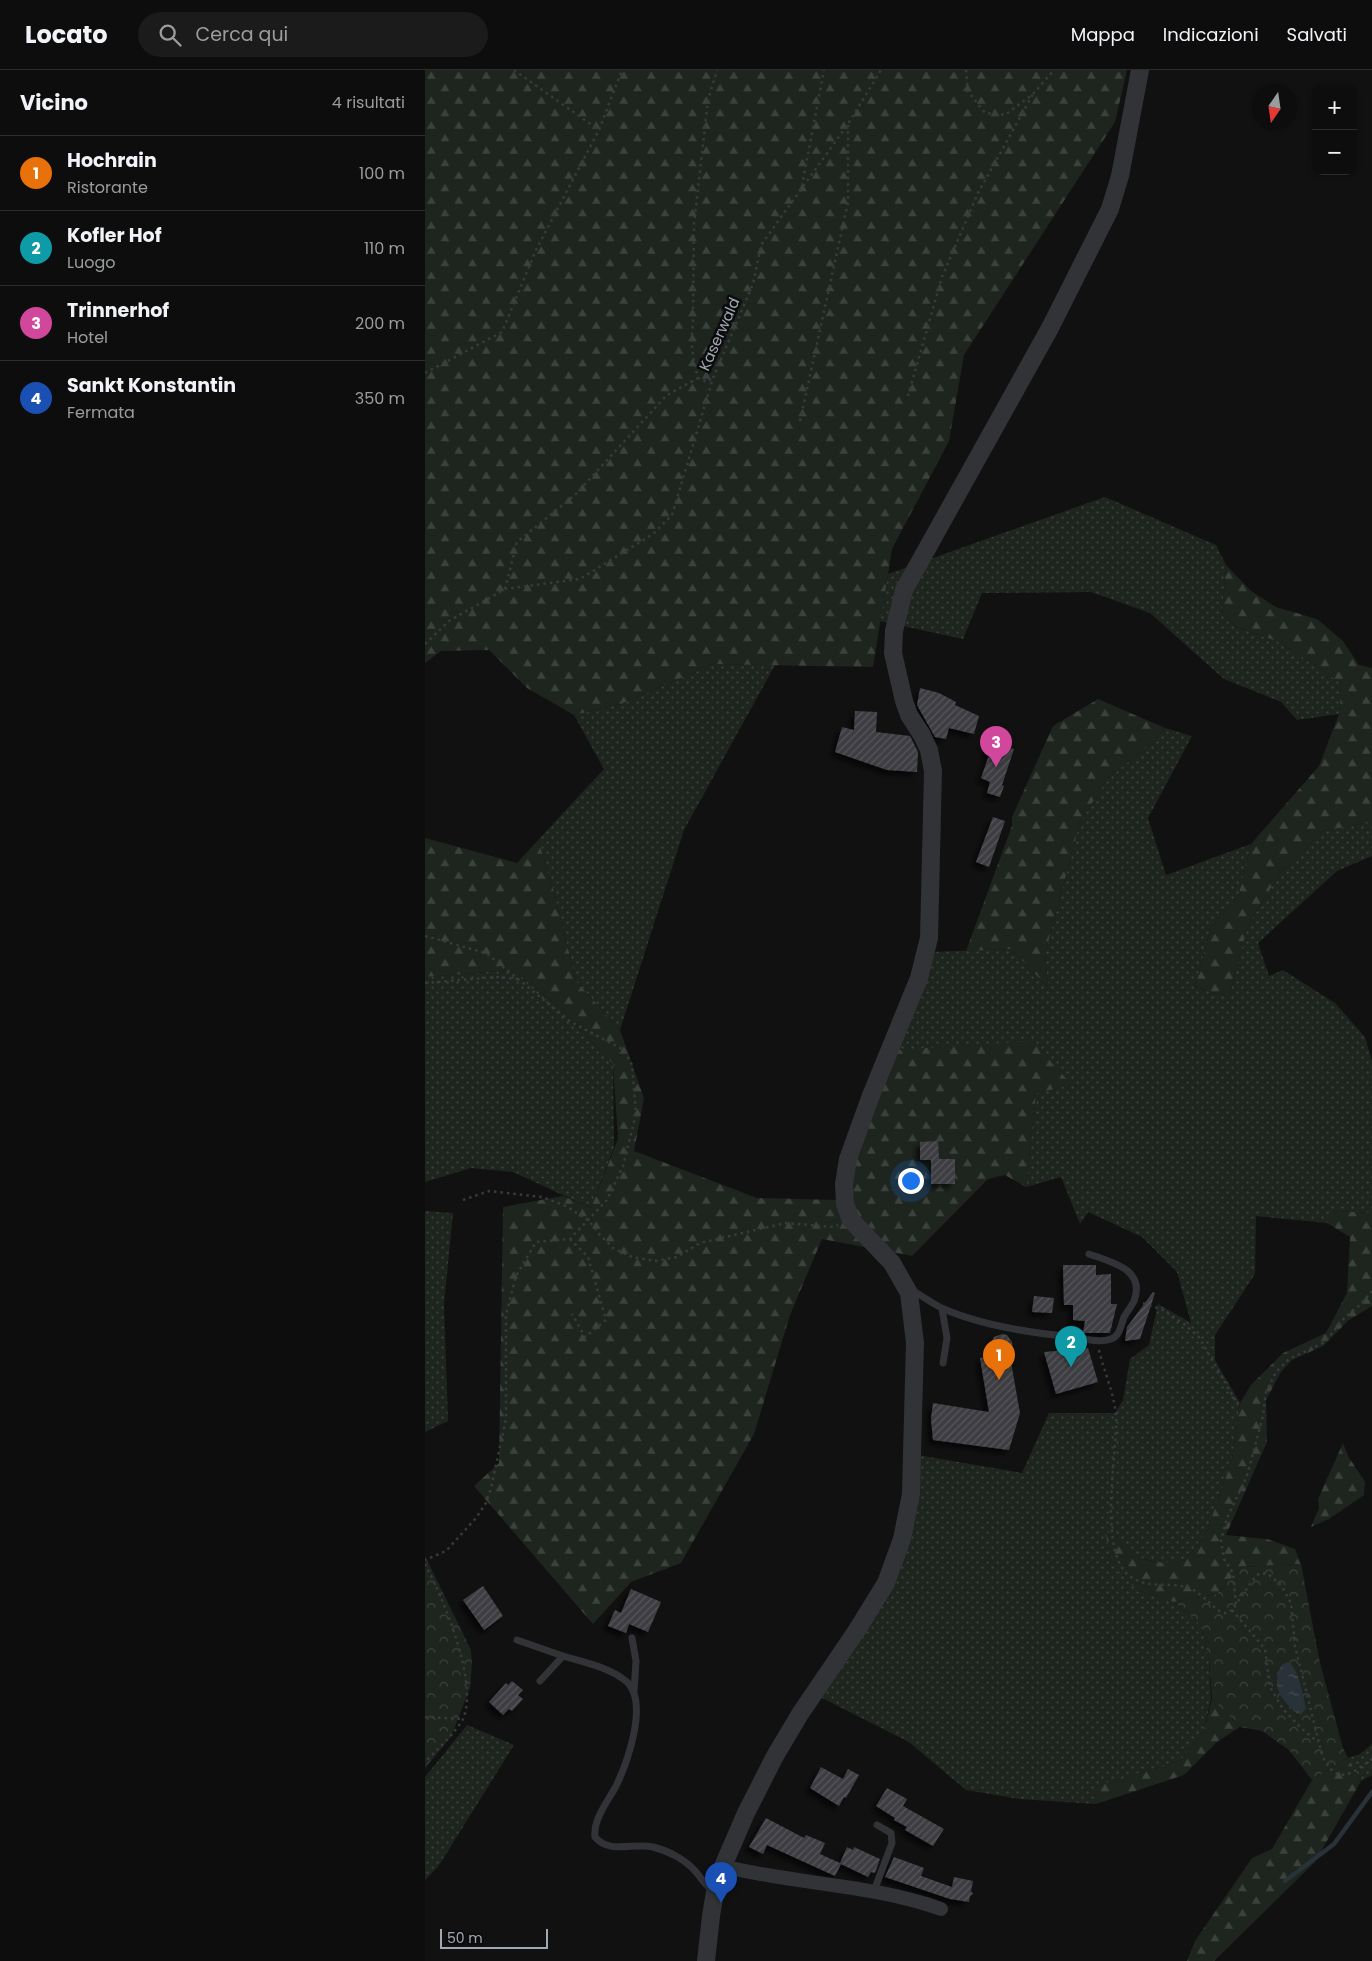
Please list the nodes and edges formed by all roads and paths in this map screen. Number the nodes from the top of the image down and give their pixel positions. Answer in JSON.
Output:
{"nodes":[{"id":1,"x":514,"y":70,"type":"edge"},
{"id":2,"x":622,"y":70,"type":"edge"},
{"id":3,"x":717,"y":70,"type":"edge"},
{"id":4,"x":824,"y":70,"type":"edge"},
{"id":5,"x":881,"y":70,"type":"edge"},
{"id":6,"x":966,"y":70,"type":"edge"},
{"id":7,"x":1054,"y":70,"type":"edge"},
{"id":8,"x":1140,"y":70,"type":"edge"},
{"id":9,"x":1033,"y":94,"type":"junction"},
{"id":10,"x":848,"y":124,"type":"junction"},
{"id":11,"x":599,"y":130,"type":"junction"},
{"id":12,"x":801,"y":188,"type":"junction"},
{"id":13,"x":425,"y":373,"type":"edge"},
{"id":14,"x":698,"y":378,"type":"junction"},
{"id":15,"x":713,"y":378,"type":"junction"},
{"id":16,"x":908,"y":396,"type":"dead end"},
{"id":17,"x":800,"y":421,"type":"dead end"},
{"id":18,"x":505,"y":589,"type":"junction"},
{"id":19,"x":425,"y":644,"type":"edge"},
{"id":20,"x":425,"y":936,"type":"edge"},
{"id":21,"x":519,"y":979,"type":"junction"},
{"id":22,"x":425,"y":984,"type":"edge"},
{"id":23,"x":463,"y":1200,"type":"dead end"},
{"id":24,"x":851,"y":1220,"type":"junction"},
{"id":25,"x":589,"y":1221,"type":"junction"},
{"id":26,"x":570,"y":1239,"type":"junction"},
{"id":27,"x":1089,"y":1254,"type":"dead end"},
{"id":28,"x":1372,"y":1291,"type":"edge"},
{"id":29,"x":909,"y":1293,"type":"junction"},
{"id":30,"x":1134,"y":1300,"type":"junction"},
{"id":31,"x":942,"y":1309,"type":"junction"},
{"id":32,"x":572,"y":1314,"type":"dead end"},
{"id":33,"x":1097,"y":1341,"type":"junction"},
{"id":34,"x":943,"y":1363,"type":"dead end"},
{"id":35,"x":1238,"y":1405,"type":"dead end"},
{"id":36,"x":425,"y":1560,"type":"edge"},
{"id":37,"x":425,"y":1564,"type":"edge"},
{"id":38,"x":1235,"y":1604,"type":"junction"},
{"id":39,"x":1232,"y":1610,"type":"junction"},
{"id":40,"x":633,"y":1638,"type":"dead end"},
{"id":41,"x":517,"y":1640,"type":"dead end"},
{"id":42,"x":563,"y":1656,"type":"junction"},
{"id":43,"x":540,"y":1681,"type":"dead end"},
{"id":44,"x":634,"y":1690,"type":"junction"},
{"id":45,"x":425,"y":1717,"type":"edge"},
{"id":46,"x":463,"y":1719,"type":"junction"},
{"id":47,"x":1319,"y":1742,"type":"junction"},
{"id":48,"x":1372,"y":1759,"type":"edge"},
{"id":49,"x":425,"y":1762,"type":"edge"},
{"id":50,"x":877,"y":1825,"type":"dead end"},
{"id":51,"x":721,"y":1866,"type":"junction"},
{"id":52,"x":715,"y":1891,"type":"junction"},
{"id":53,"x":874,"y":1891,"type":"junction"},
{"id":54,"x":941,"y":1909,"type":"dead end"},
{"id":55,"x":706,"y":1961,"type":"edge"}],
"edges":[{"from":1,"to":11,"type":"path"},
{"from":2,"to":11,"type":"path"},
{"from":3,"to":14,"type":"path","name":"Kaserwald"},
{"from":4,"to":12,"type":"path"},
{"from":5,"to":10,"type":"path","name":"Kaserwald"},
{"from":6,"to":9,"type":"path"},
{"from":7,"to":9,"type":"path"},
{"from":8,"to":24,"type":"street"},
{"from":9,"to":16,"type":"path"},
{"from":10,"to":12,"type":"path","name":"Kaserwald"},
{"from":10,"to":17,"type":"path"},
{"from":11,"to":13,"type":"path"},
{"from":12,"to":15,"type":"path","name":"Kaserwald"},
{"from":14,"to":15,"type":"path","name":"Kaserwald"},
{"from":14,"to":18,"type":"path"},
{"from":15,"to":18,"type":"path"},
{"from":18,"to":19,"type":"path"},
{"from":20,"to":21,"type":"path"},
{"from":21,"to":22,"type":"path"},
{"from":21,"to":25,"type":"path"},
{"from":23,"to":25,"type":"path"},
{"from":24,"to":25,"type":"path"},
{"from":24,"to":29,"type":"street"},
{"from":25,"to":26,"type":"path"},
{"from":26,"to":32,"type":"path"},
{"from":26,"to":36,"type":"path"},
{"from":27,"to":30,"type":"lane"},
{"from":28,"to":38,"type":"path"},
{"from":29,"to":31,"type":"lane"},
{"from":29,"to":51,"type":"street"},
{"from":30,"to":33,"type":"lane"},
{"from":30,"to":35,"type":"path"},
{"from":31,"to":33,"type":"lane"},
{"from":31,"to":34,"type":"lane"},
{"from":33,"to":39,"type":"path"},
{"from":37,"to":46,"type":"path"},
{"from":38,"to":39,"type":"path"},
{"from":38,"to":47,"type":"path"},
{"from":39,"to":47,"type":"path"},
{"from":40,"to":44,"type":"lane"},
{"from":41,"to":42,"type":"lane"},
{"from":42,"to":43,"type":"lane"},
{"from":42,"to":44,"type":"lane"},
{"from":44,"to":52,"type":"lane"},
{"from":45,"to":46,"type":"path"},
{"from":46,"to":49,"type":"path"},
{"from":47,"to":48,"type":"path"},
{"from":50,"to":53,"type":"lane"},
{"from":51,"to":52,"type":"street"},
{"from":51,"to":53,"type":"street"},
{"from":52,"to":55,"type":"street"},
{"from":53,"to":54,"type":"street"}]}
